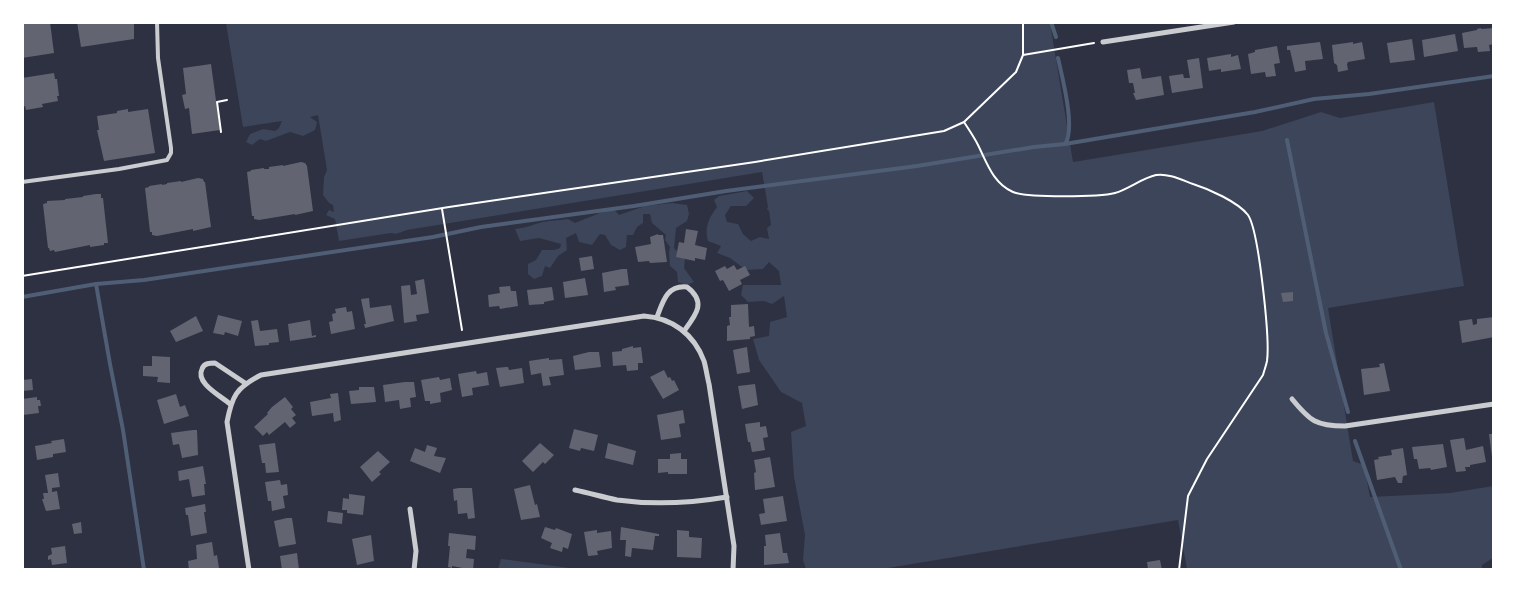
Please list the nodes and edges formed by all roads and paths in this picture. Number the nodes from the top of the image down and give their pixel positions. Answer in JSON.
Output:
{"nodes":[{"id":1,"x":157,"y":22,"type":"edge"},
{"id":2,"x":1023,"y":22,"type":"edge"},
{"id":3,"x":1234,"y":22,"type":"edge"},
{"id":4,"x":1103,"y":42,"type":"joint"},
{"id":5,"x":1022,"y":54,"type":"junction"},
{"id":6,"x":227,"y":100,"type":"dead end"},
{"id":7,"x":964,"y":122,"type":"junction"},
{"id":8,"x":221,"y":132,"type":"dead end"},
{"id":9,"x":22,"y":182,"type":"edge"},
{"id":10,"x":442,"y":208,"type":"junction"},
{"id":11,"x":22,"y":276,"type":"edge"},
{"id":12,"x":658,"y":317,"type":"junction"},
{"id":13,"x":462,"y":330,"type":"dead end"},
{"id":14,"x":684,"y":331,"type":"junction"},
{"id":15,"x":245,"y":383,"type":"junction"},
{"id":16,"x":1292,"y":399,"type":"dead end"},
{"id":17,"x":230,"y":404,"type":"junction"},
{"id":18,"x":1494,"y":404,"type":"edge"},
{"id":19,"x":575,"y":490,"type":"dead end"},
{"id":20,"x":727,"y":497,"type":"junction"},
{"id":21,"x":410,"y":509,"type":"dead end"},
{"id":22,"x":250,"y":570,"type":"edge"},
{"id":23,"x":414,"y":570,"type":"edge"},
{"id":24,"x":733,"y":570,"type":"edge"},
{"id":25,"x":1179,"y":570,"type":"edge"}],
"edges":[{"from":1,"to":9,"type":"lane"},
{"from":2,"to":5,"type":"path"},
{"from":3,"to":4,"type":"street"},
{"from":4,"to":5,"type":"path"},
{"from":5,"to":7,"type":"path"},
{"from":6,"to":8,"type":"path"},
{"from":7,"to":10,"type":"path"},
{"from":7,"to":25,"type":"path"},
{"from":10,"to":11,"type":"path"},
{"from":10,"to":13,"type":"path"},
{"from":12,"to":14,"type":"street"},
{"from":12,"to":14,"type":"street"},
{"from":12,"to":15,"type":"street"},
{"from":14,"to":20,"type":"street"},
{"from":15,"to":17,"type":"street"},
{"from":15,"to":17,"type":"street"},
{"from":16,"to":18,"type":"street"},
{"from":17,"to":22,"type":"street"},
{"from":19,"to":20,"type":"street"},
{"from":20,"to":24,"type":"street"},
{"from":21,"to":23,"type":"street"}]}
